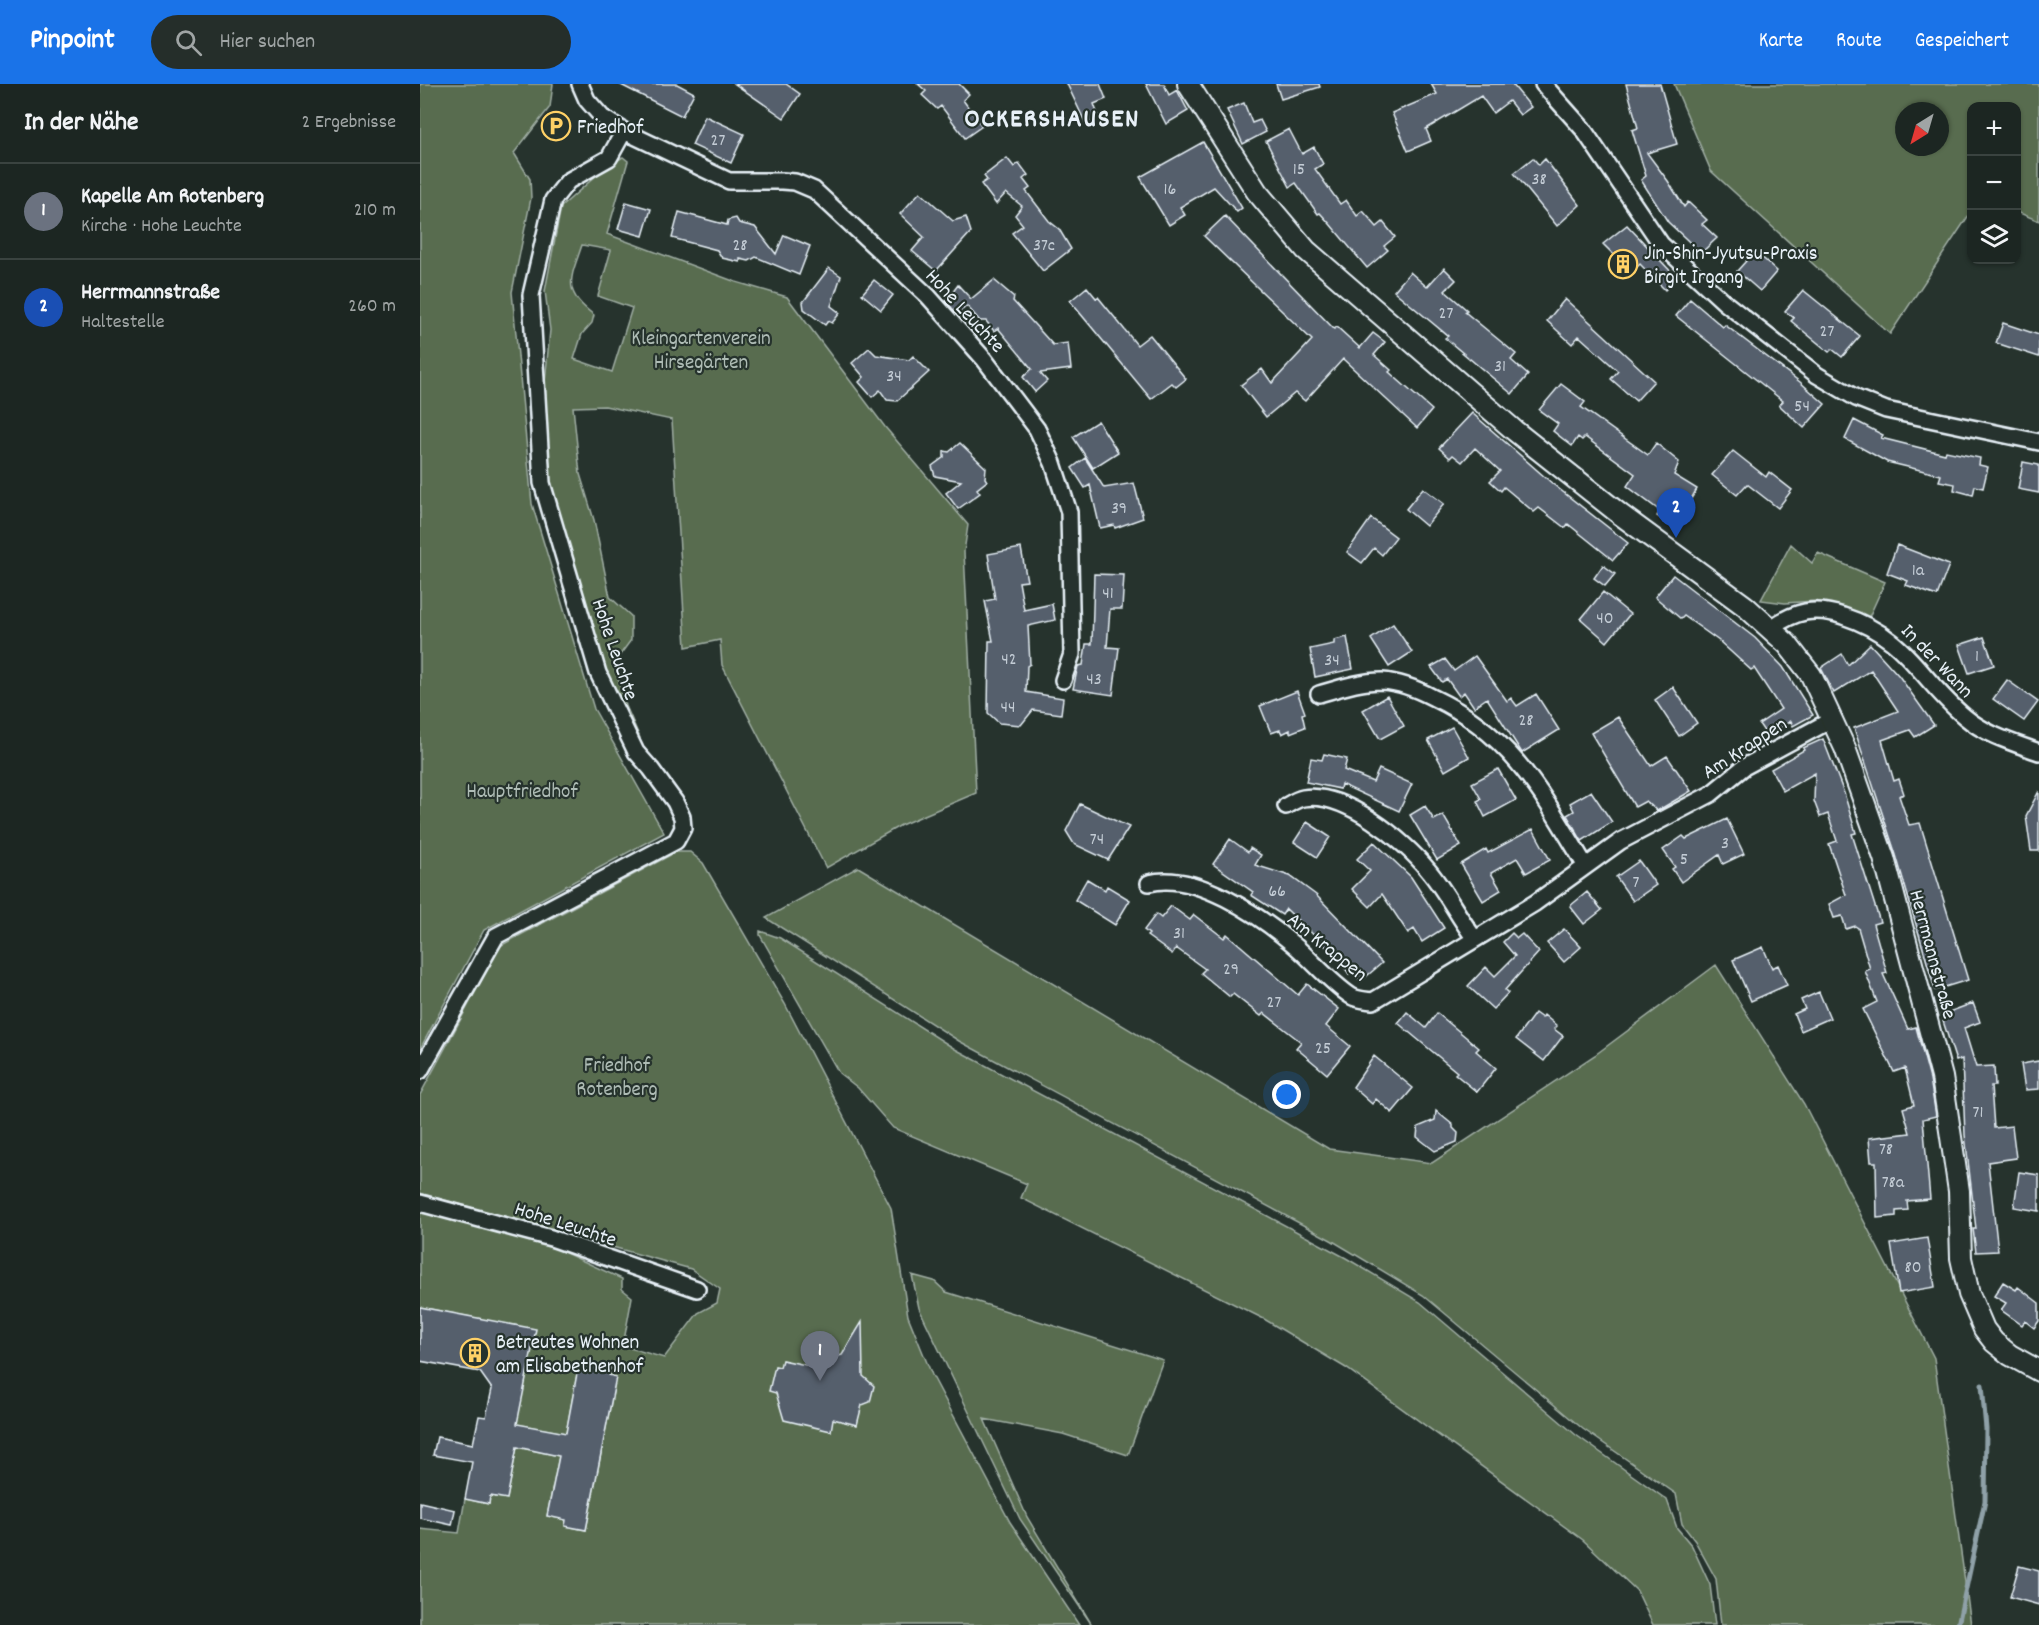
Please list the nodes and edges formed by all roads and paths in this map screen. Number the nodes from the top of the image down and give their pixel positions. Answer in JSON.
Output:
{"nodes":[{"id":1,"x":580,"y":84,"type":"edge"},
{"id":2,"x":1188,"y":84,"type":"edge"},
{"id":3,"x":1544,"y":84,"type":"edge"},
{"id":4,"x":624,"y":132,"type":"junction"},
{"id":5,"x":2039,"y":442,"type":"edge"},
{"id":6,"x":1771,"y":628,"type":"junction"},
{"id":7,"x":1063,"y":680,"type":"dead end"},
{"id":8,"x":1319,"y":694,"type":"dead end"},
{"id":9,"x":1833,"y":719,"type":"junction"},
{"id":10,"x":2039,"y":752,"type":"edge"},
{"id":11,"x":1286,"y":806,"type":"dead end"},
{"id":12,"x":1585,"y":865,"type":"junction"},
{"id":13,"x":1149,"y":883,"type":"dead end"},
{"id":14,"x":1475,"y":939,"type":"junction"},
{"id":15,"x":420,"y":1071,"type":"edge"},
{"id":16,"x":420,"y":1203,"type":"edge"},
{"id":17,"x":697,"y":1289,"type":"dead end"},
{"id":18,"x":2039,"y":1371,"type":"edge"}],
"edges":[{"from":1,"to":4,"type":"street","name":"Hohe Leuchte"},
{"from":2,"to":6,"type":"street","name":"Herrmannstraße"},
{"from":3,"to":5,"type":"street"},
{"from":4,"to":7,"type":"street","name":"Hohe Leuchte"},
{"from":4,"to":15,"type":"street","name":"Hohe Leuchte"},
{"from":6,"to":9,"type":"street","name":"Herrmannstraße"},
{"from":6,"to":10,"type":"street","name":"In der Wann"},
{"from":8,"to":12,"type":"street"},
{"from":9,"to":12,"type":"street","name":"Am Krappen"},
{"from":9,"to":18,"type":"street","name":"Herrmannstraße"},
{"from":11,"to":14,"type":"street"},
{"from":12,"to":14,"type":"street","name":"Am Krappen"},
{"from":13,"to":14,"type":"street","name":"Am Krappen"},
{"from":16,"to":17,"type":"street","name":"Hohe Leuchte"}]}
